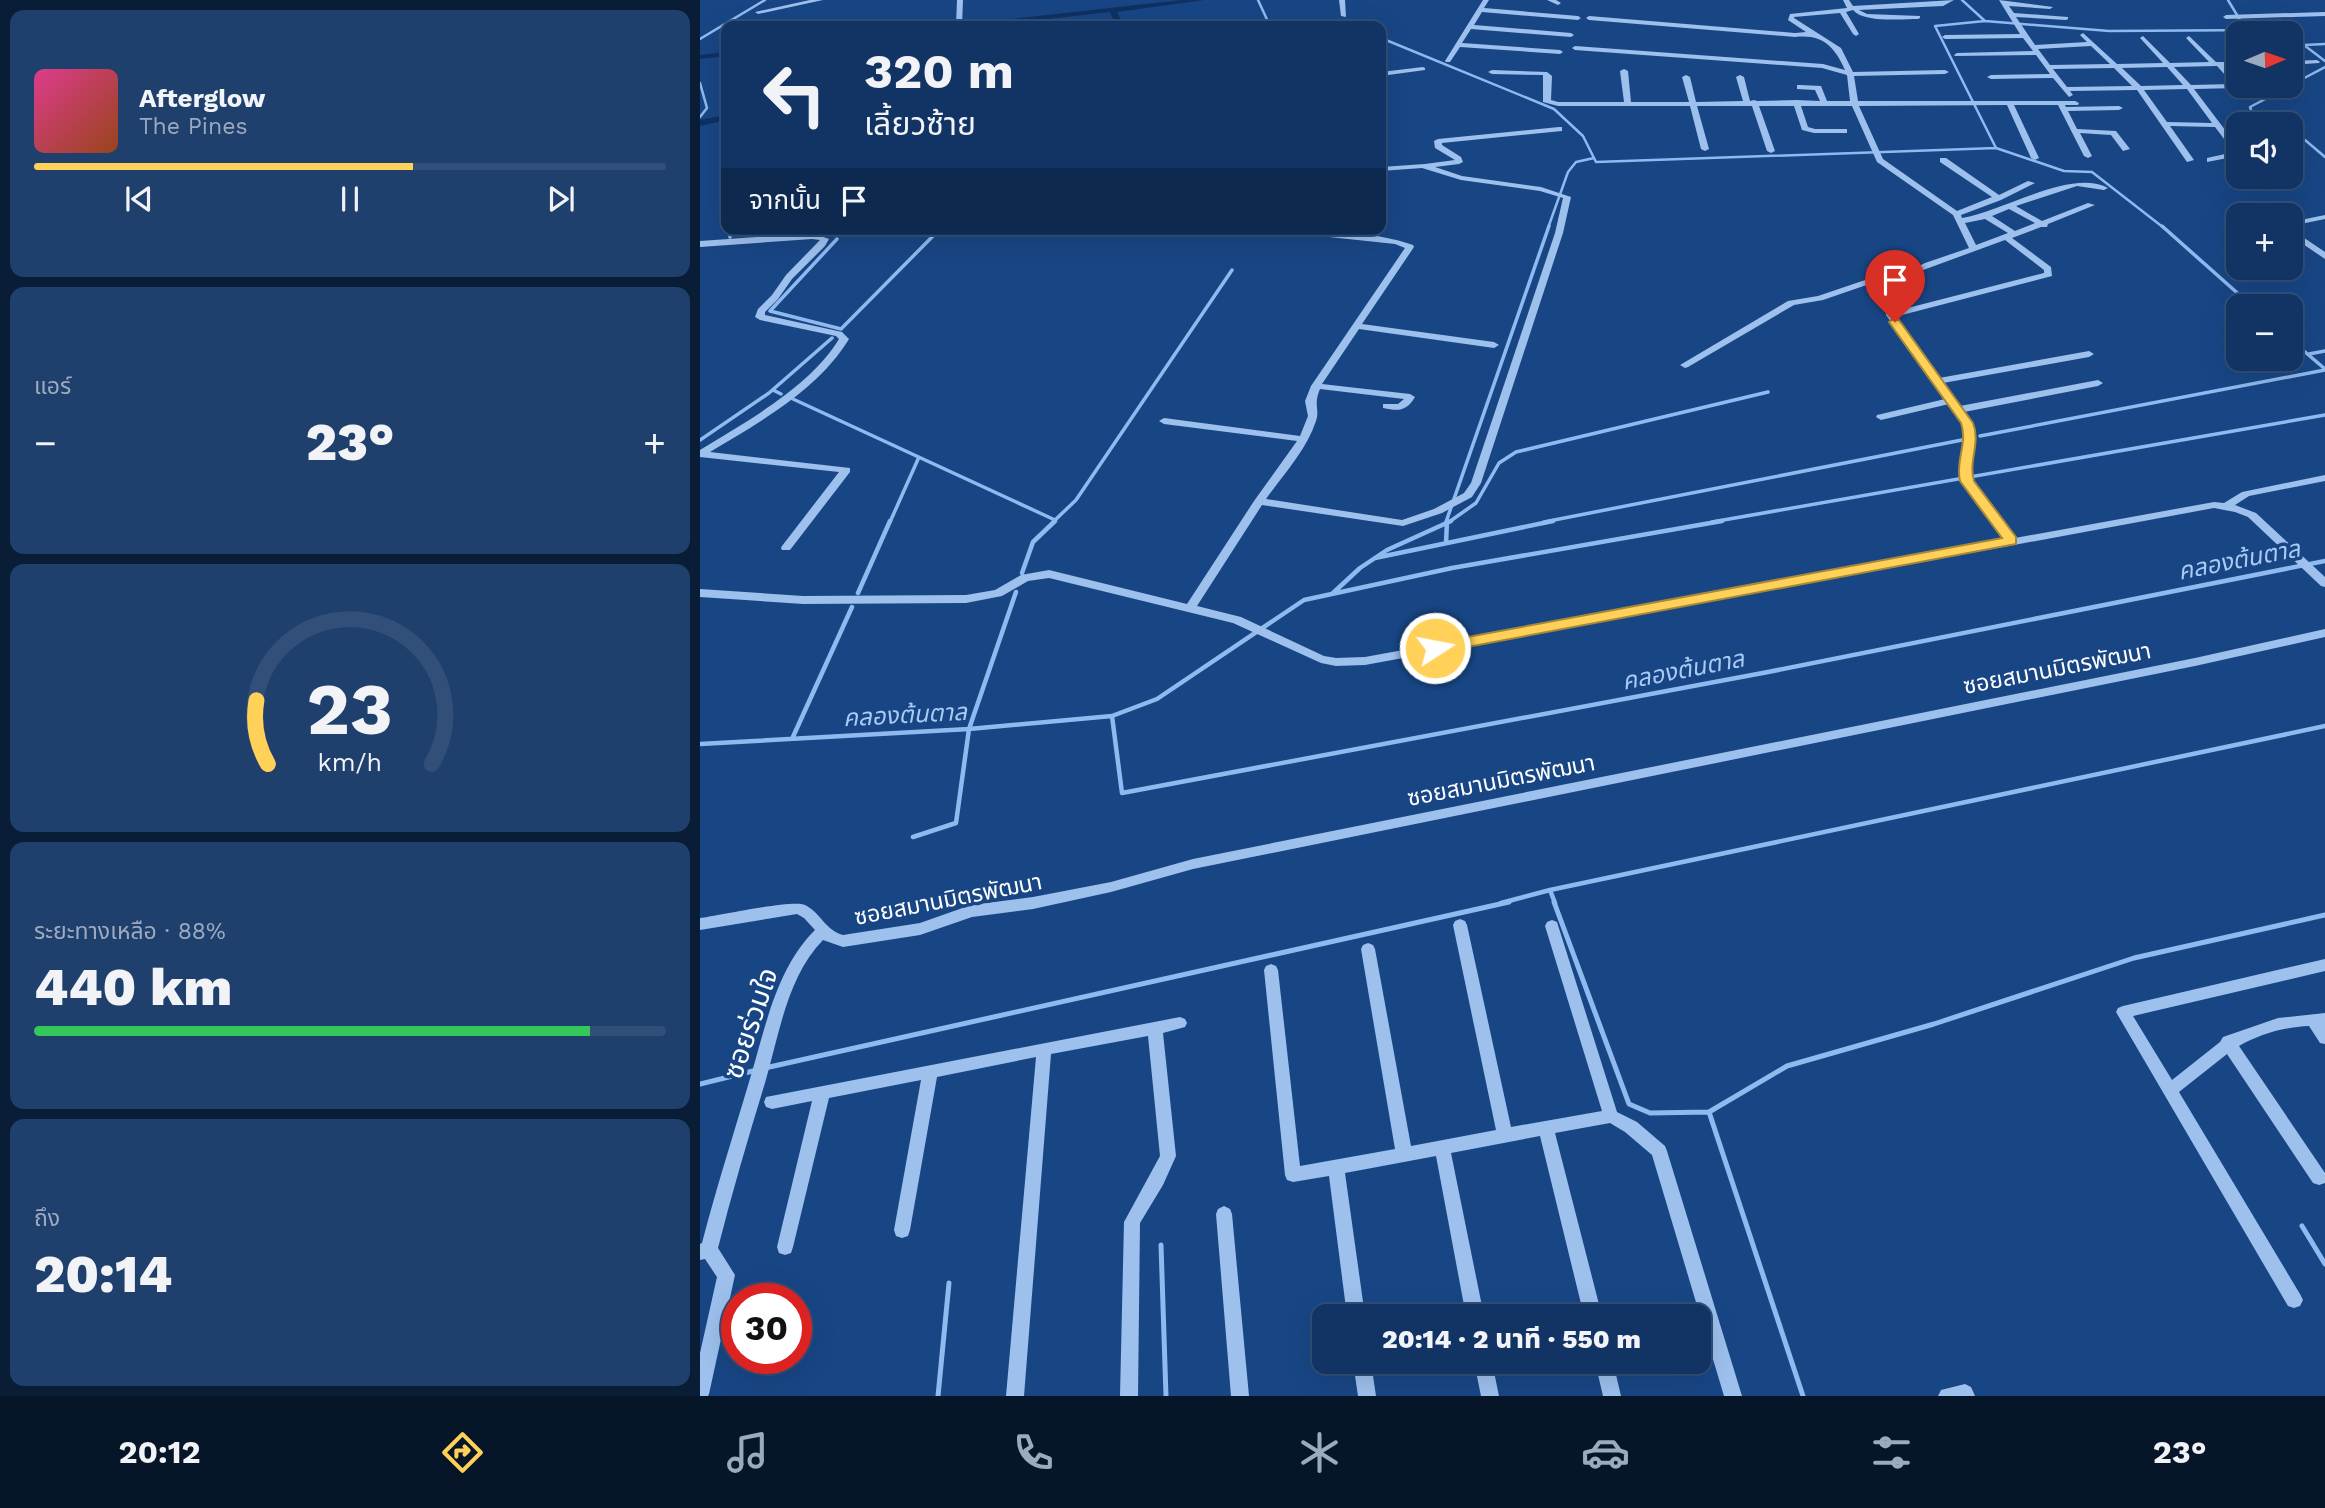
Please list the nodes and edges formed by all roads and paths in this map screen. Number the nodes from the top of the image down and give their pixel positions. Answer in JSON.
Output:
{"nodes":[{"id":1,"x":820,"y":0,"type":"edge"},
{"id":2,"x":960,"y":0,"type":"edge"},
{"id":3,"x":1342,"y":0,"type":"edge"},
{"id":4,"x":1486,"y":0,"type":"edge"},
{"id":5,"x":1550,"y":0,"type":"edge"},
{"id":6,"x":1846,"y":0,"type":"edge"},
{"id":7,"x":1951,"y":0,"type":"edge"},
{"id":8,"x":2003,"y":2,"type":"edge"},
{"id":9,"x":1558,"y":3,"type":"dead end"},
{"id":10,"x":2050,"y":6,"type":"dead end"},
{"id":11,"x":1853,"y":8,"type":"junction"},
{"id":12,"x":1480,"y":10,"type":"junction"},
{"id":13,"x":758,"y":12,"type":"dead end"},
{"id":14,"x":1843,"y":12,"type":"junction"},
{"id":15,"x":2325,"y":14,"type":"edge"},
{"id":16,"x":1344,"y":16,"type":"dead end"},
{"id":17,"x":1919,"y":16,"type":"dead end"},
{"id":18,"x":2226,"y":17,"type":"dead end"},
{"id":19,"x":1578,"y":18,"type":"dead end"},
{"id":20,"x":2066,"y":18,"type":"dead end"},
{"id":21,"x":1589,"y":19,"type":"dead end"},
{"id":22,"x":959,"y":21,"type":"edge"},
{"id":23,"x":2016,"y":22,"type":"junction"},
{"id":24,"x":1469,"y":27,"type":"junction"},
{"id":25,"x":1813,"y":33,"type":"junction"},
{"id":26,"x":1856,"y":34,"type":"dead end"},
{"id":27,"x":1571,"y":35,"type":"dead end"},
{"id":28,"x":2083,"y":35,"type":"dead end"},
{"id":29,"x":2025,"y":36,"type":"junction"},
{"id":30,"x":1945,"y":37,"type":"dead end"},
{"id":31,"x":2143,"y":38,"type":"dead end"},
{"id":32,"x":2189,"y":38,"type":"dead end"},
{"id":33,"x":2093,"y":44,"type":"junction"},
{"id":34,"x":1458,"y":45,"type":"junction"},
{"id":35,"x":1575,"y":48,"type":"dead end"},
{"id":36,"x":2035,"y":50,"type":"junction"},
{"id":37,"x":1560,"y":52,"type":"dead end"},
{"id":38,"x":1958,"y":55,"type":"dead end"},
{"id":39,"x":1448,"y":61,"type":"dead end"},
{"id":40,"x":2317,"y":62,"type":"dead end"},
{"id":41,"x":2303,"y":63,"type":"edge"},
{"id":42,"x":2216,"y":64,"type":"junction"},
{"id":43,"x":2226,"y":64,"type":"edge"},
{"id":44,"x":2168,"y":65,"type":"junction"},
{"id":45,"x":2117,"y":66,"type":"junction"},
{"id":46,"x":2048,"y":67,"type":"junction"},
{"id":47,"x":1423,"y":69,"type":"dead end"},
{"id":48,"x":1624,"y":71,"type":"dead end"},
{"id":49,"x":1492,"y":72,"type":"dead end"},
{"id":50,"x":1945,"y":72,"type":"dead end"},
{"id":51,"x":1386,"y":73,"type":"edge"},
{"id":52,"x":1850,"y":74,"type":"junction"},
{"id":53,"x":1991,"y":76,"type":"dead end"},
{"id":54,"x":2055,"y":76,"type":"junction"},
{"id":55,"x":1686,"y":77,"type":"dead end"},
{"id":56,"x":1740,"y":77,"type":"dead end"},
{"id":57,"x":1800,"y":87,"type":"dead end"},
{"id":58,"x":2189,"y":87,"type":"junction"},
{"id":59,"x":2139,"y":88,"type":"junction"},
{"id":60,"x":2064,"y":89,"type":"junction"},
{"id":61,"x":1750,"y":102,"type":"junction"},
{"id":62,"x":1796,"y":102,"type":"junction"},
{"id":63,"x":1825,"y":102,"type":"junction"},
{"id":64,"x":1854,"y":102,"type":"junction"},
{"id":65,"x":1629,"y":103,"type":"junction"},
{"id":66,"x":1692,"y":103,"type":"junction"},
{"id":67,"x":2010,"y":104,"type":"junction"},
{"id":68,"x":2062,"y":106,"type":"junction"},
{"id":69,"x":2078,"y":106,"type":"junction"},
{"id":70,"x":2119,"y":108,"type":"dead end"},
{"id":71,"x":2164,"y":124,"type":"junction"},
{"id":72,"x":2218,"y":125,"type":"junction"},
{"id":73,"x":1559,"y":129,"type":"dead end"},
{"id":74,"x":1844,"y":131,"type":"dead end"},
{"id":75,"x":2076,"y":131,"type":"junction"},
{"id":76,"x":2226,"y":136,"type":"edge"},
{"id":77,"x":1705,"y":149,"type":"dead end"},
{"id":78,"x":2126,"y":149,"type":"dead end"},
{"id":79,"x":1771,"y":151,"type":"dead end"},
{"id":80,"x":2088,"y":156,"type":"dead end"},
{"id":81,"x":2226,"y":156,"type":"edge"},
{"id":82,"x":2035,"y":158,"type":"dead end"},
{"id":83,"x":1943,"y":160,"type":"dead end"},
{"id":84,"x":2190,"y":160,"type":"dead end"},
{"id":85,"x":2210,"y":160,"type":"dead end"},
{"id":86,"x":1424,"y":167,"type":"junction"},
{"id":87,"x":1386,"y":169,"type":"edge"},
{"id":88,"x":2031,"y":183,"type":"dead end"},
{"id":89,"x":2104,"y":188,"type":"dead end"},
{"id":90,"x":1998,"y":198,"type":"junction"},
{"id":91,"x":2091,"y":205,"type":"dead end"},
{"id":92,"x":2009,"y":206,"type":"junction"},
{"id":93,"x":1986,"y":216,"type":"junction"},
{"id":94,"x":2325,"y":216,"type":"edge"},
{"id":95,"x":1959,"y":217,"type":"junction"},
{"id":96,"x":2303,"y":221,"type":"edge"},
{"id":97,"x":2044,"y":225,"type":"junction"},
{"id":98,"x":1334,"y":235,"type":"edge"},
{"id":99,"x":2010,"y":235,"type":"junction"},
{"id":100,"x":2303,"y":240,"type":"edge"},
{"id":101,"x":700,"y":244,"type":"edge"},
{"id":102,"x":1974,"y":249,"type":"junction"},
{"id":103,"x":2325,"y":256,"type":"edge"},
{"id":104,"x":1903,"y":275,"type":"junction"},
{"id":105,"x":1891,"y":315,"type":"junction"},
{"id":106,"x":1356,"y":326,"type":"junction"},
{"id":107,"x":1494,"y":345,"type":"dead end"},
{"id":108,"x":2090,"y":354,"type":"dead end"},
{"id":109,"x":1685,"y":365,"type":"dead end"},
{"id":110,"x":1936,"y":381,"type":"junction"},
{"id":111,"x":2098,"y":383,"type":"dead end"},
{"id":112,"x":1315,"y":386,"type":"junction"},
{"id":113,"x":1386,"y":405,"type":"dead end"},
{"id":114,"x":1954,"y":406,"type":"junction"},
{"id":115,"x":1881,"y":417,"type":"dead end"},
{"id":116,"x":1164,"y":421,"type":"dead end"},
{"id":117,"x":1303,"y":439,"type":"junction"},
{"id":118,"x":700,"y":454,"type":"edge"},
{"id":119,"x":2325,"y":478,"type":"edge"},
{"id":120,"x":1259,"y":501,"type":"junction"},
{"id":121,"x":2227,"y":506,"type":"junction"},
{"id":122,"x":2011,"y":540,"type":"junction"},
{"id":123,"x":786,"y":548,"type":"dead end"},
{"id":124,"x":2316,"y":574,"type":"joint"},
{"id":125,"x":2325,"y":583,"type":"edge"},
{"id":126,"x":700,"y":593,"type":"edge"},
{"id":127,"x":1190,"y":608,"type":"junction"},
{"id":128,"x":2325,"y":633,"type":"edge"},
{"id":129,"x":700,"y":924,"type":"edge"},
{"id":130,"x":1460,"y":925,"type":"dead end"},
{"id":131,"x":1552,"y":926,"type":"dead end"},
{"id":132,"x":822,"y":932,"type":"junction"},
{"id":133,"x":1368,"y":949,"type":"dead end"},
{"id":134,"x":2325,"y":965,"type":"edge"},
{"id":135,"x":1271,"y":970,"type":"dead end"},
{"id":136,"x":2318,"y":1019,"type":"edge"},
{"id":137,"x":1180,"y":1023,"type":"dead end"},
{"id":138,"x":1155,"y":1028,"type":"junction"},
{"id":139,"x":2325,"y":1038,"type":"edge"},
{"id":140,"x":2228,"y":1042,"type":"junction"},
{"id":141,"x":1044,"y":1050,"type":"junction"},
{"id":142,"x":930,"y":1073,"type":"junction"},
{"id":143,"x":2170,"y":1091,"type":"junction"},
{"id":144,"x":822,"y":1094,"type":"junction"},
{"id":145,"x":772,"y":1102,"type":"dead end"},
{"id":146,"x":1611,"y":1116,"type":"junction"},
{"id":147,"x":1546,"y":1129,"type":"junction"},
{"id":148,"x":1505,"y":1136,"type":"junction"},
{"id":149,"x":1442,"y":1148,"type":"junction"},
{"id":150,"x":1404,"y":1154,"type":"junction"},
{"id":151,"x":1336,"y":1169,"type":"junction"},
{"id":152,"x":2319,"y":1178,"type":"dead end"},
{"id":153,"x":1224,"y":1213,"type":"dead end"},
{"id":154,"x":902,"y":1230,"type":"dead end"},
{"id":155,"x":785,"y":1247,"type":"dead end"},
{"id":156,"x":704,"y":1251,"type":"edge"},
{"id":157,"x":2294,"y":1300,"type":"dead end"},
{"id":158,"x":1354,"y":1304,"type":"edge"},
{"id":159,"x":1473,"y":1304,"type":"edge"},
{"id":160,"x":1589,"y":1304,"type":"edge"},
{"id":161,"x":1364,"y":1374,"type":"edge"},
{"id":162,"x":1485,"y":1374,"type":"edge"},
{"id":163,"x":1607,"y":1374,"type":"edge"},
{"id":164,"x":700,"y":1394,"type":"edge"},
{"id":165,"x":1015,"y":1396,"type":"edge"},
{"id":166,"x":1129,"y":1396,"type":"edge"},
{"id":167,"x":1240,"y":1396,"type":"edge"},
{"id":168,"x":1367,"y":1396,"type":"edge"},
{"id":169,"x":1490,"y":1396,"type":"edge"},
{"id":170,"x":1612,"y":1396,"type":"edge"},
{"id":171,"x":1733,"y":1396,"type":"edge"},
{"id":172,"x":1947,"y":1396,"type":"edge"},
{"id":173,"x":1966,"y":1396,"type":"edge"}],
"edges":[{"from":1,"to":13,"type":"street"},
{"from":2,"to":22,"type":"street"},
{"from":3,"to":16,"type":"street"},
{"from":4,"to":12,"type":"street"},
{"from":5,"to":9,"type":"street"},
{"from":6,"to":11,"type":"street"},
{"from":7,"to":11,"type":"street"},
{"from":8,"to":10,"type":"street"},
{"from":8,"to":23,"type":"street"},
{"from":11,"to":14,"type":"street"},
{"from":11,"to":17,"type":"street"},
{"from":12,"to":19,"type":"street"},
{"from":12,"to":24,"type":"street"},
{"from":14,"to":25,"type":"street"},
{"from":14,"to":26,"type":"street"},
{"from":15,"to":18,"type":"street"},
{"from":20,"to":23,"type":"street"},
{"from":21,"to":25,"type":"street"},
{"from":23,"to":29,"type":"street"},
{"from":24,"to":27,"type":"street"},
{"from":24,"to":34,"type":"street"},
{"from":25,"to":52,"type":"street"},
{"from":28,"to":33,"type":"street"},
{"from":29,"to":30,"type":"street"},
{"from":29,"to":36,"type":"street"},
{"from":31,"to":44,"type":"street"},
{"from":32,"to":42,"type":"street"},
{"from":33,"to":36,"type":"street"},
{"from":33,"to":45,"type":"street"},
{"from":34,"to":37,"type":"street"},
{"from":34,"to":39,"type":"street"},
{"from":35,"to":52,"type":"street"},
{"from":36,"to":38,"type":"street"},
{"from":36,"to":46,"type":"street"},
{"from":40,"to":41,"type":"street"},
{"from":42,"to":43,"type":"street"},
{"from":42,"to":44,"type":"street"},
{"from":42,"to":58,"type":"street"},
{"from":44,"to":45,"type":"street"},
{"from":44,"to":58,"type":"street"},
{"from":45,"to":46,"type":"street"},
{"from":45,"to":59,"type":"street"},
{"from":46,"to":54,"type":"street"},
{"from":47,"to":51,"type":"street"},
{"from":48,"to":65,"type":"street"},
{"from":49,"to":65,"type":"street"},
{"from":50,"to":52,"type":"street"},
{"from":52,"to":64,"type":"street"},
{"from":53,"to":54,"type":"street"},
{"from":54,"to":60,"type":"street"},
{"from":55,"to":66,"type":"street"},
{"from":56,"to":61,"type":"street"},
{"from":57,"to":63,"type":"street"},
{"from":58,"to":59,"type":"street"},
{"from":58,"to":72,"type":"street"},
{"from":59,"to":60,"type":"street"},
{"from":59,"to":71,"type":"street"},
{"from":60,"to":69,"type":"street"},
{"from":61,"to":62,"type":"street"},
{"from":61,"to":66,"type":"street"},
{"from":61,"to":79,"type":"street"},
{"from":62,"to":63,"type":"street"},
{"from":62,"to":74,"type":"street"},
{"from":63,"to":64,"type":"street"},
{"from":64,"to":67,"type":"street"},
{"from":64,"to":95,"type":"street"},
{"from":65,"to":66,"type":"street"},
{"from":66,"to":77,"type":"street"},
{"from":67,"to":68,"type":"street"},
{"from":67,"to":82,"type":"street"},
{"from":68,"to":69,"type":"street"},
{"from":68,"to":75,"type":"street"},
{"from":69,"to":70,"type":"street"},
{"from":71,"to":72,"type":"street"},
{"from":71,"to":84,"type":"street"},
{"from":72,"to":76,"type":"street"},
{"from":73,"to":86,"type":"street"},
{"from":75,"to":78,"type":"street"},
{"from":75,"to":80,"type":"street"},
{"from":81,"to":85,"type":"street"},
{"from":83,"to":90,"type":"street"},
{"from":86,"to":87,"type":"street"},
{"from":86,"to":120,"type":"street"},
{"from":88,"to":90,"type":"street"},
{"from":89,"to":92,"type":"street"},
{"from":90,"to":95,"type":"street"},
{"from":91,"to":97,"type":"street"},
{"from":92,"to":93,"type":"street"},
{"from":92,"to":97,"type":"street"},
{"from":93,"to":95,"type":"street"},
{"from":93,"to":99,"type":"street"},
{"from":94,"to":96,"type":"street"},
{"from":95,"to":102,"type":"street"},
{"from":97,"to":99,"type":"street"},
{"from":98,"to":106,"type":"street"},
{"from":99,"to":102,"type":"street"},
{"from":99,"to":105,"type":"street"},
{"from":100,"to":103,"type":"street"},
{"from":101,"to":118,"type":"street"},
{"from":102,"to":104,"type":"street"},
{"from":104,"to":105,"type":"street"},
{"from":104,"to":109,"type":"street"},
{"from":105,"to":110,"type":"street"},
{"from":106,"to":107,"type":"street"},
{"from":106,"to":112,"type":"street"},
{"from":108,"to":110,"type":"street"},
{"from":110,"to":114,"type":"street"},
{"from":111,"to":114,"type":"street"},
{"from":112,"to":113,"type":"street"},
{"from":112,"to":117,"type":"street"},
{"from":114,"to":115,"type":"street"},
{"from":114,"to":122,"type":"street"},
{"from":116,"to":117,"type":"street"},
{"from":117,"to":120,"type":"street"},
{"from":118,"to":123,"type":"street"},
{"from":119,"to":121,"type":"street"},
{"from":120,"to":127,"type":"street"},
{"from":121,"to":122,"type":"street"},
{"from":121,"to":124,"type":"street"},
{"from":122,"to":127,"type":"street"},
{"from":124,"to":125,"type":"street"},
{"from":126,"to":127,"type":"street"},
{"from":128,"to":132,"type":"street","name":"ซอยสมานมิตรพัฒนา"},
{"from":129,"to":132,"type":"street"},
{"from":130,"to":148,"type":"street"},
{"from":131,"to":146,"type":"street"},
{"from":132,"to":156,"type":"street","name":"ซอยร่วมใจ"},
{"from":133,"to":150,"type":"street"},
{"from":134,"to":143,"type":"street"},
{"from":135,"to":151,"type":"street"},
{"from":136,"to":139,"type":"street"},
{"from":136,"to":140,"type":"street"},
{"from":137,"to":138,"type":"street"},
{"from":138,"to":141,"type":"street"},
{"from":138,"to":166,"type":"street"},
{"from":140,"to":143,"type":"street"},
{"from":140,"to":152,"type":"street"},
{"from":141,"to":142,"type":"street"},
{"from":141,"to":165,"type":"street"},
{"from":142,"to":144,"type":"street"},
{"from":142,"to":154,"type":"street"},
{"from":143,"to":157,"type":"street"},
{"from":144,"to":145,"type":"street"},
{"from":144,"to":155,"type":"street"},
{"from":146,"to":147,"type":"street"},
{"from":146,"to":171,"type":"street"},
{"from":147,"to":148,"type":"street"},
{"from":147,"to":160,"type":"street"},
{"from":148,"to":149,"type":"street"},
{"from":149,"to":150,"type":"street"},
{"from":149,"to":159,"type":"street"},
{"from":150,"to":151,"type":"street"},
{"from":151,"to":158,"type":"street"},
{"from":153,"to":167,"type":"street"},
{"from":156,"to":164,"type":"street"},
{"from":161,"to":168,"type":"street"},
{"from":162,"to":169,"type":"street"},
{"from":163,"to":170,"type":"street"},
{"from":172,"to":173,"type":"street"}]}
